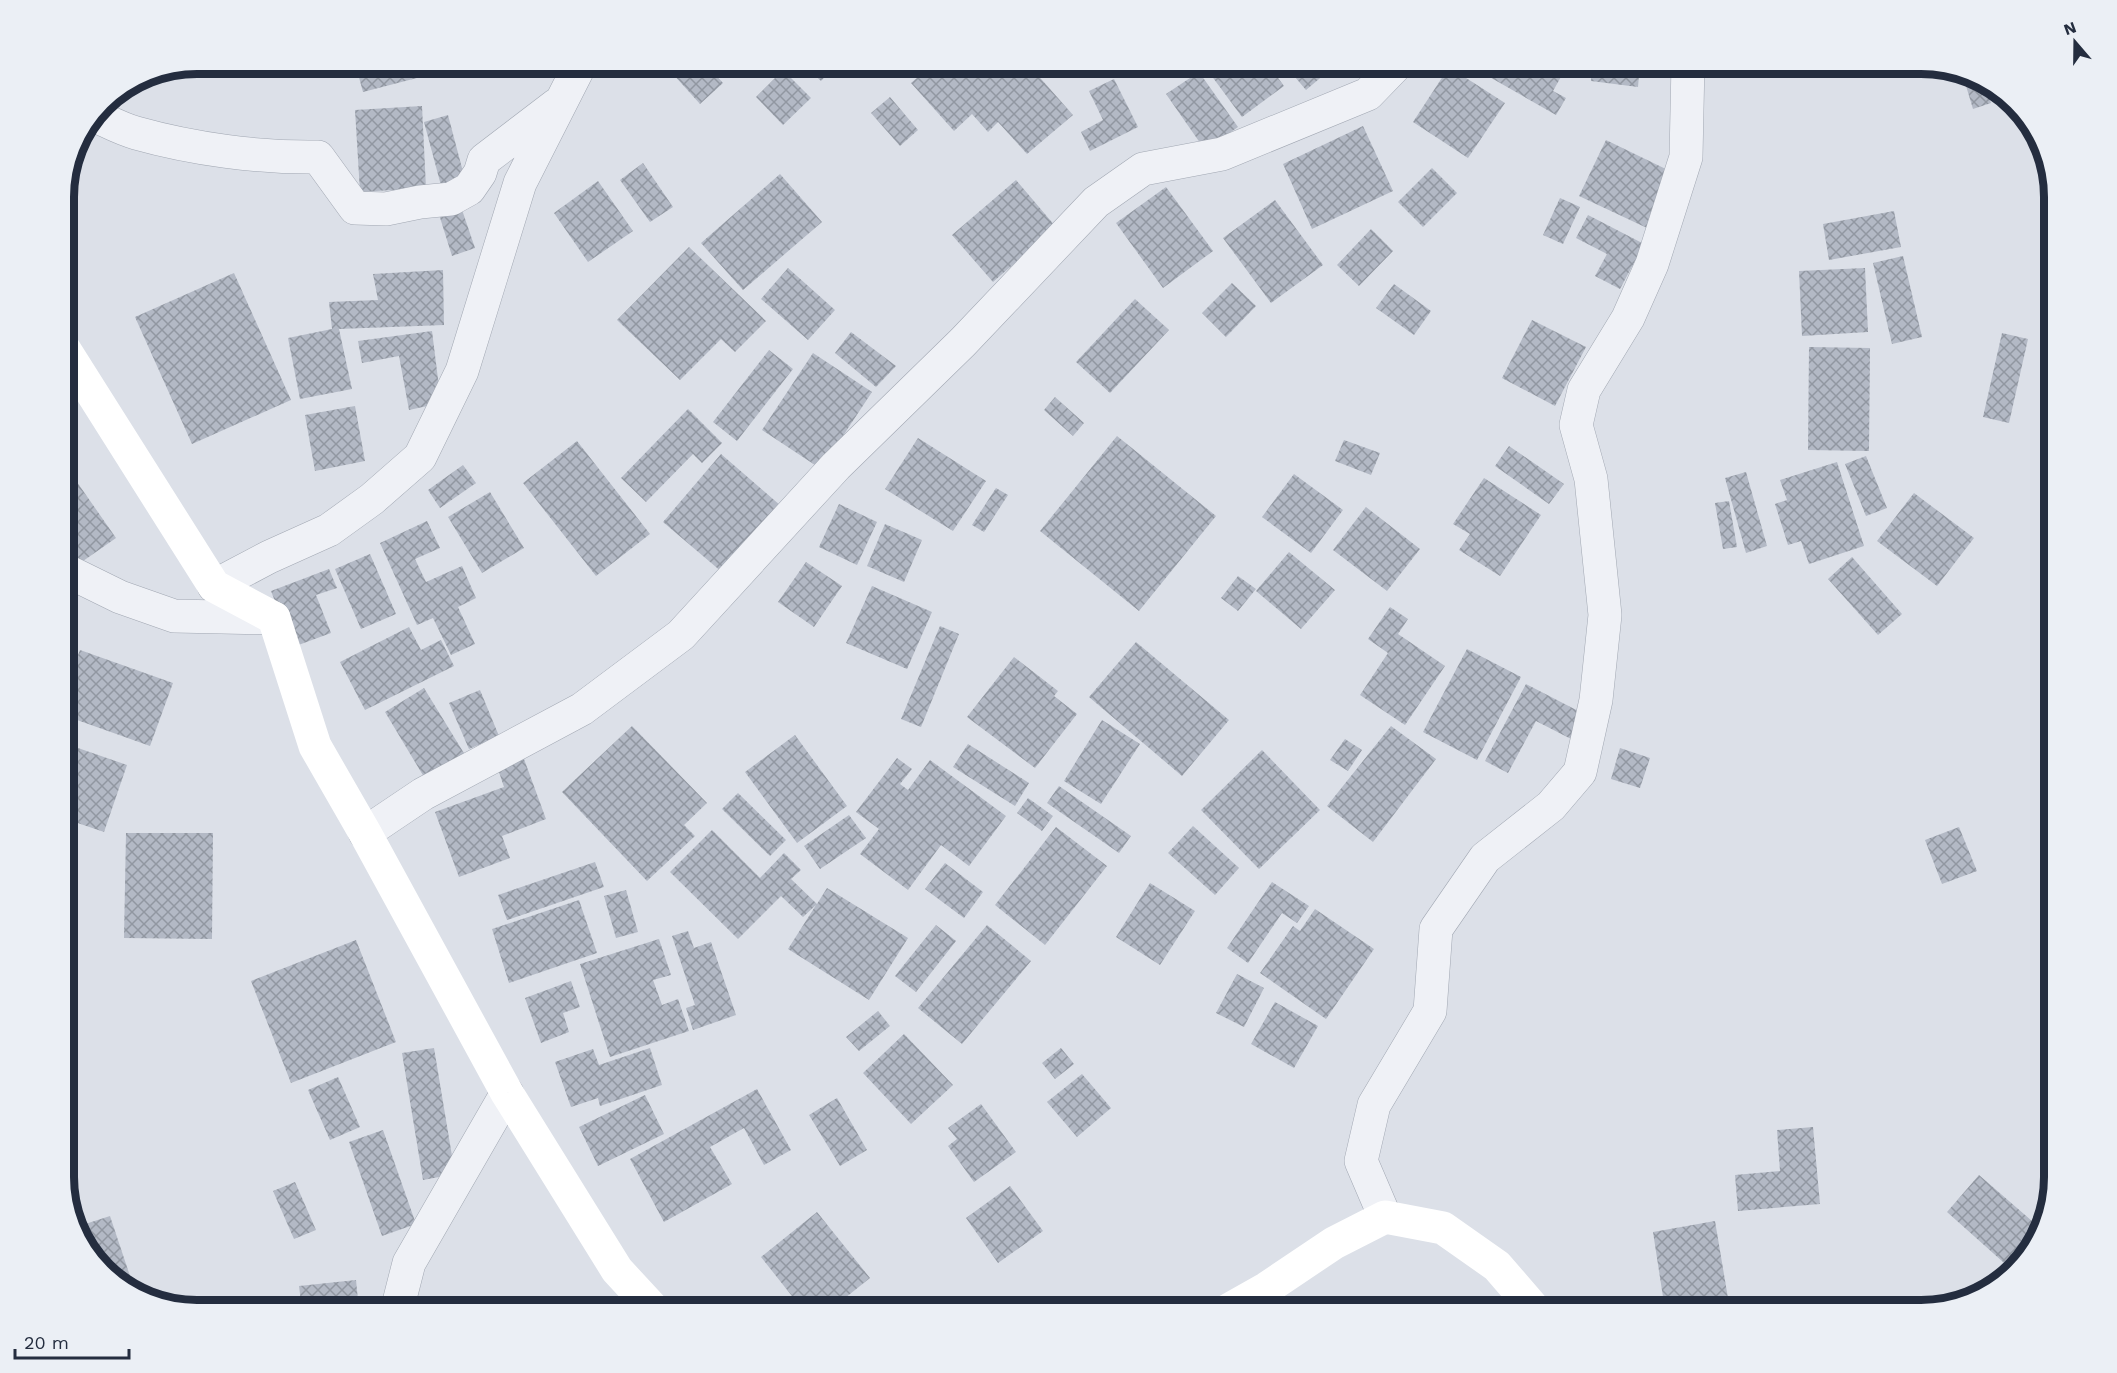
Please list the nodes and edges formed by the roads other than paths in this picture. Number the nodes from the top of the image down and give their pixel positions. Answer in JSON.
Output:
{"nodes":[{"id":1,"x":575,"y":74,"type":"edge"},
{"id":2,"x":1387,"y":74,"type":"edge"},
{"id":3,"x":1688,"y":74,"type":"edge"},
{"id":4,"x":562,"y":101,"type":"junction"},
{"id":5,"x":101,"y":118,"type":"edge"},
{"id":6,"x":74,"y":364,"type":"edge"},
{"id":7,"x":74,"y":574,"type":"edge"},
{"id":8,"x":214,"y":585,"type":"junction"},
{"id":9,"x":274,"y":618,"type":"junction"},
{"id":10,"x":366,"y":832,"type":"junction"},
{"id":11,"x":507,"y":1093,"type":"junction"},
{"id":12,"x":1385,"y":1217,"type":"junction"},
{"id":13,"x":400,"y":1300,"type":"edge"},
{"id":14,"x":645,"y":1300,"type":"edge"},
{"id":15,"x":1246,"y":1300,"type":"edge"},
{"id":16,"x":1526,"y":1300,"type":"edge"}],
"edges":[{"from":1,"to":4,"type":"street"},
{"from":2,"to":10,"type":"street"},
{"from":3,"to":12,"type":"street"},
{"from":4,"to":5,"type":"street"},
{"from":4,"to":8,"type":"street"},
{"from":6,"to":8,"type":"main road"},
{"from":7,"to":9,"type":"street"},
{"from":8,"to":9,"type":"main road"},
{"from":9,"to":10,"type":"main road"},
{"from":10,"to":11,"type":"main road"},
{"from":11,"to":13,"type":"street"},
{"from":11,"to":14,"type":"main road"},
{"from":12,"to":15,"type":"main road"},
{"from":12,"to":16,"type":"main road"}]}
